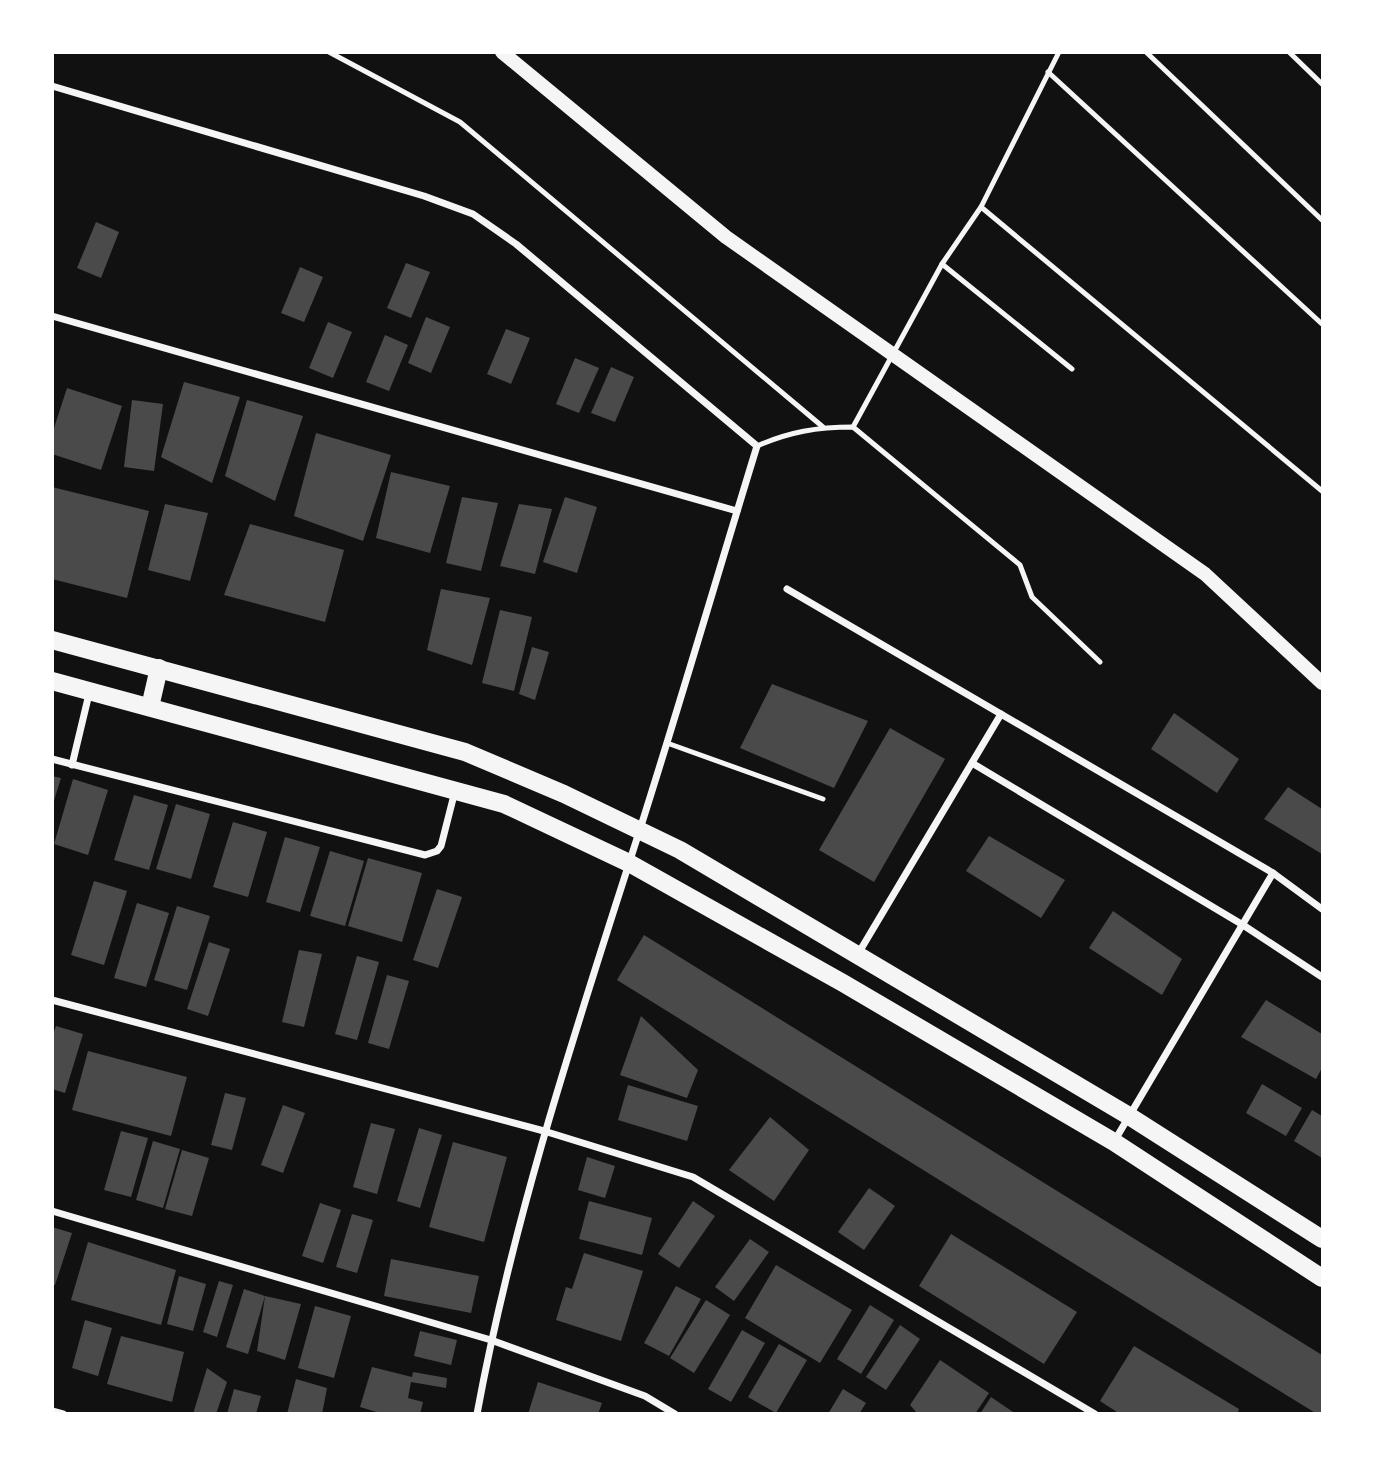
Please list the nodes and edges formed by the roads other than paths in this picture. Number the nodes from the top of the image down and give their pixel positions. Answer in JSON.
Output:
{"nodes":[{"id":1,"x":329,"y":52,"type":"edge"},
{"id":2,"x":502,"y":52,"type":"edge"},
{"id":3,"x":1059,"y":52,"type":"edge"},
{"id":4,"x":1146,"y":52,"type":"edge"},
{"id":5,"x":1289,"y":52,"type":"edge"},
{"id":6,"x":1048,"y":72,"type":"junction"},
{"id":7,"x":1322,"y":84,"type":"edge"},
{"id":8,"x":52,"y":86,"type":"edge"},
{"id":9,"x":981,"y":207,"type":"junction"},
{"id":10,"x":1322,"y":220,"type":"edge"},
{"id":11,"x":942,"y":264,"type":"junction"},
{"id":12,"x":52,"y":316,"type":"edge"},
{"id":13,"x":1322,"y":324,"type":"edge"},
{"id":14,"x":892,"y":354,"type":"junction"},
{"id":15,"x":1072,"y":369,"type":"dead end"},
{"id":16,"x":823,"y":427,"type":"junction"},
{"id":17,"x":853,"y":427,"type":"junction"},
{"id":18,"x":757,"y":446,"type":"junction"},
{"id":19,"x":1322,"y":491,"type":"edge"},
{"id":20,"x":737,"y":511,"type":"junction"},
{"id":21,"x":787,"y":589,"type":"dead end"},
{"id":22,"x":52,"y":640,"type":"edge"},
{"id":23,"x":1100,"y":662,"type":"dead end"},
{"id":24,"x":159,"y":668,"type":"junction"},
{"id":25,"x":52,"y":681,"type":"edge"},
{"id":26,"x":1322,"y":683,"type":"edge"},
{"id":27,"x":90,"y":693,"type":"junction"},
{"id":28,"x":150,"y":708,"type":"junction"},
{"id":29,"x":1001,"y":714,"type":"junction"},
{"id":30,"x":667,"y":743,"type":"junction"},
{"id":31,"x":52,"y":759,"type":"edge"},
{"id":32,"x":972,"y":763,"type":"junction"},
{"id":33,"x":72,"y":765,"type":"junction"},
{"id":34,"x":455,"y":790,"type":"junction"},
{"id":35,"x":822,"y":799,"type":"dead end"},
{"id":36,"x":639,"y":830,"type":"junction"},
{"id":37,"x":629,"y":863,"type":"junction"},
{"id":38,"x":1273,"y":873,"type":"junction"},
{"id":39,"x":1322,"y":909,"type":"edge"},
{"id":40,"x":1244,"y":925,"type":"junction"},
{"id":41,"x":858,"y":954,"type":"junction"},
{"id":42,"x":1322,"y":977,"type":"edge"},
{"id":43,"x":52,"y":1000,"type":"edge"},
{"id":44,"x":996,"y":1037,"type":"junction"},
{"id":45,"x":980,"y":1064,"type":"junction"},
{"id":46,"x":1129,"y":1116,"type":"junction"},
{"id":47,"x":544,"y":1131,"type":"junction"},
{"id":48,"x":1114,"y":1142,"type":"junction"},
{"id":49,"x":52,"y":1212,"type":"edge"},
{"id":50,"x":1322,"y":1239,"type":"edge"},
{"id":51,"x":1322,"y":1278,"type":"edge"},
{"id":52,"x":491,"y":1340,"type":"junction"},
{"id":53,"x":52,"y":1411,"type":"edge"},
{"id":54,"x":62,"y":1413,"type":"edge"},
{"id":55,"x":477,"y":1413,"type":"edge"},
{"id":56,"x":675,"y":1413,"type":"edge"},
{"id":57,"x":1095,"y":1413,"type":"edge"}],
"edges":[{"from":1,"to":16,"type":"lane"},
{"from":2,"to":14,"type":"main road"},
{"from":3,"to":6,"type":"lane"},
{"from":4,"to":10,"type":"lane"},
{"from":5,"to":7,"type":"lane"},
{"from":6,"to":9,"type":"lane"},
{"from":6,"to":13,"type":"lane"},
{"from":8,"to":18,"type":"street"},
{"from":9,"to":11,"type":"lane"},
{"from":9,"to":19,"type":"lane"},
{"from":11,"to":14,"type":"lane"},
{"from":11,"to":15,"type":"lane"},
{"from":12,"to":20,"type":"street"},
{"from":14,"to":17,"type":"lane"},
{"from":14,"to":26,"type":"main road"},
{"from":16,"to":17,"type":"lane"},
{"from":16,"to":18,"type":"lane"},
{"from":17,"to":23,"type":"lane"},
{"from":18,"to":20,"type":"street"},
{"from":20,"to":30,"type":"street"},
{"from":21,"to":29,"type":"street"},
{"from":22,"to":24,"type":"main road"},
{"from":24,"to":28,"type":"main road"},
{"from":24,"to":36,"type":"main road"},
{"from":25,"to":27,"type":"main road"},
{"from":27,"to":28,"type":"main road"},
{"from":27,"to":33,"type":"street"},
{"from":28,"to":34,"type":"main road"},
{"from":29,"to":32,"type":"street"},
{"from":29,"to":38,"type":"street"},
{"from":30,"to":35,"type":"lane"},
{"from":30,"to":36,"type":"street"},
{"from":31,"to":33,"type":"street"},
{"from":32,"to":40,"type":"street"},
{"from":32,"to":41,"type":"street"},
{"from":33,"to":34,"type":"street"},
{"from":34,"to":37,"type":"main road"},
{"from":36,"to":37,"type":"street"},
{"from":36,"to":41,"type":"main road"},
{"from":37,"to":45,"type":"main road"},
{"from":37,"to":47,"type":"street"},
{"from":38,"to":39,"type":"street"},
{"from":38,"to":40,"type":"street"},
{"from":40,"to":42,"type":"street"},
{"from":40,"to":46,"type":"street"},
{"from":41,"to":44,"type":"main road"},
{"from":43,"to":47,"type":"street"},
{"from":44,"to":45,"type":"main road"},
{"from":44,"to":46,"type":"main road"},
{"from":45,"to":48,"type":"main road"},
{"from":46,"to":48,"type":"street"},
{"from":46,"to":50,"type":"main road"},
{"from":47,"to":52,"type":"street"},
{"from":47,"to":57,"type":"street"},
{"from":48,"to":51,"type":"main road"},
{"from":49,"to":52,"type":"street"},
{"from":52,"to":55,"type":"street"},
{"from":52,"to":56,"type":"street"},
{"from":53,"to":54,"type":"street"}]}
